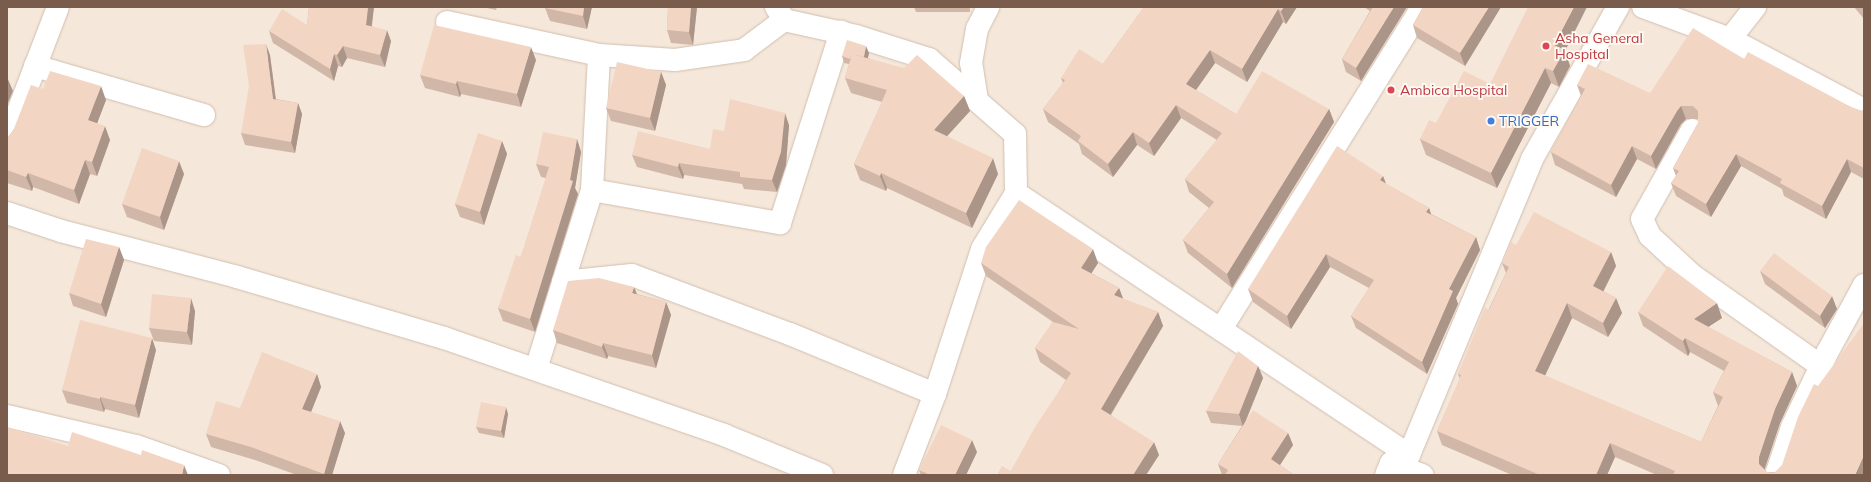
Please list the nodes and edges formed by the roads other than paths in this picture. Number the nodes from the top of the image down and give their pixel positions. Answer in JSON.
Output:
{"nodes":[{"id":1,"x":58,"y":7,"type":"edge"},
{"id":2,"x":988,"y":7,"type":"edge"},
{"id":3,"x":1422,"y":7,"type":"edge"},
{"id":4,"x":1618,"y":7,"type":"edge"},
{"id":5,"x":1643,"y":7,"type":"edge"},
{"id":6,"x":1755,"y":7,"type":"edge"},
{"id":7,"x":780,"y":14,"type":"edge"},
{"id":8,"x":447,"y":22,"type":"dead end"},
{"id":9,"x":841,"y":32,"type":"junction"},
{"id":10,"x":1730,"y":39,"type":"junction"},
{"id":11,"x":599,"y":55,"type":"junction"},
{"id":12,"x":35,"y":66,"type":"junction"},
{"id":13,"x":977,"y":100,"type":"junction"},
{"id":14,"x":1864,"y":110,"type":"edge"},
{"id":15,"x":204,"y":115,"type":"dead end"},
{"id":16,"x":1692,"y":130,"type":"edge"},
{"id":17,"x":7,"y":140,"type":"edge"},
{"id":18,"x":592,"y":190,"type":"junction"},
{"id":19,"x":1016,"y":193,"type":"junction"},
{"id":20,"x":7,"y":213,"type":"edge"},
{"id":21,"x":563,"y":282,"type":"junction"},
{"id":22,"x":1864,"y":287,"type":"edge"},
{"id":23,"x":1221,"y":329,"type":"junction"},
{"id":24,"x":1821,"y":366,"type":"junction"},
{"id":25,"x":536,"y":369,"type":"junction"},
{"id":26,"x":935,"y":394,"type":"junction"},
{"id":27,"x":7,"y":416,"type":"edge"},
{"id":28,"x":1396,"y":464,"type":"edge"},
{"id":29,"x":219,"y":475,"type":"edge"},
{"id":30,"x":822,"y":475,"type":"edge"},
{"id":31,"x":904,"y":475,"type":"edge"},
{"id":32,"x":1422,"y":475,"type":"edge"},
{"id":33,"x":1776,"y":475,"type":"edge"}],
"edges":[{"from":1,"to":12,"type":"street"},
{"from":2,"to":13,"type":"street"},
{"from":3,"to":23,"type":"street"},
{"from":4,"to":28,"type":"street"},
{"from":5,"to":10,"type":"street"},
{"from":6,"to":10,"type":"street"},
{"from":7,"to":9,"type":"street"},
{"from":7,"to":11,"type":"street"},
{"from":8,"to":11,"type":"street"},
{"from":9,"to":13,"type":"street"},
{"from":9,"to":18,"type":"street"},
{"from":10,"to":14,"type":"street"},
{"from":11,"to":18,"type":"street"},
{"from":12,"to":15,"type":"street"},
{"from":12,"to":17,"type":"street"},
{"from":13,"to":19,"type":"street"},
{"from":16,"to":24,"type":"street"},
{"from":18,"to":21,"type":"street"},
{"from":19,"to":23,"type":"street"},
{"from":19,"to":26,"type":"street"},
{"from":20,"to":25,"type":"street"},
{"from":21,"to":25,"type":"street"},
{"from":21,"to":26,"type":"street"},
{"from":22,"to":24,"type":"street"},
{"from":23,"to":28,"type":"street"},
{"from":24,"to":33,"type":"street"},
{"from":25,"to":30,"type":"street"},
{"from":26,"to":31,"type":"street"},
{"from":27,"to":29,"type":"street"},
{"from":28,"to":32,"type":"street"}]}
